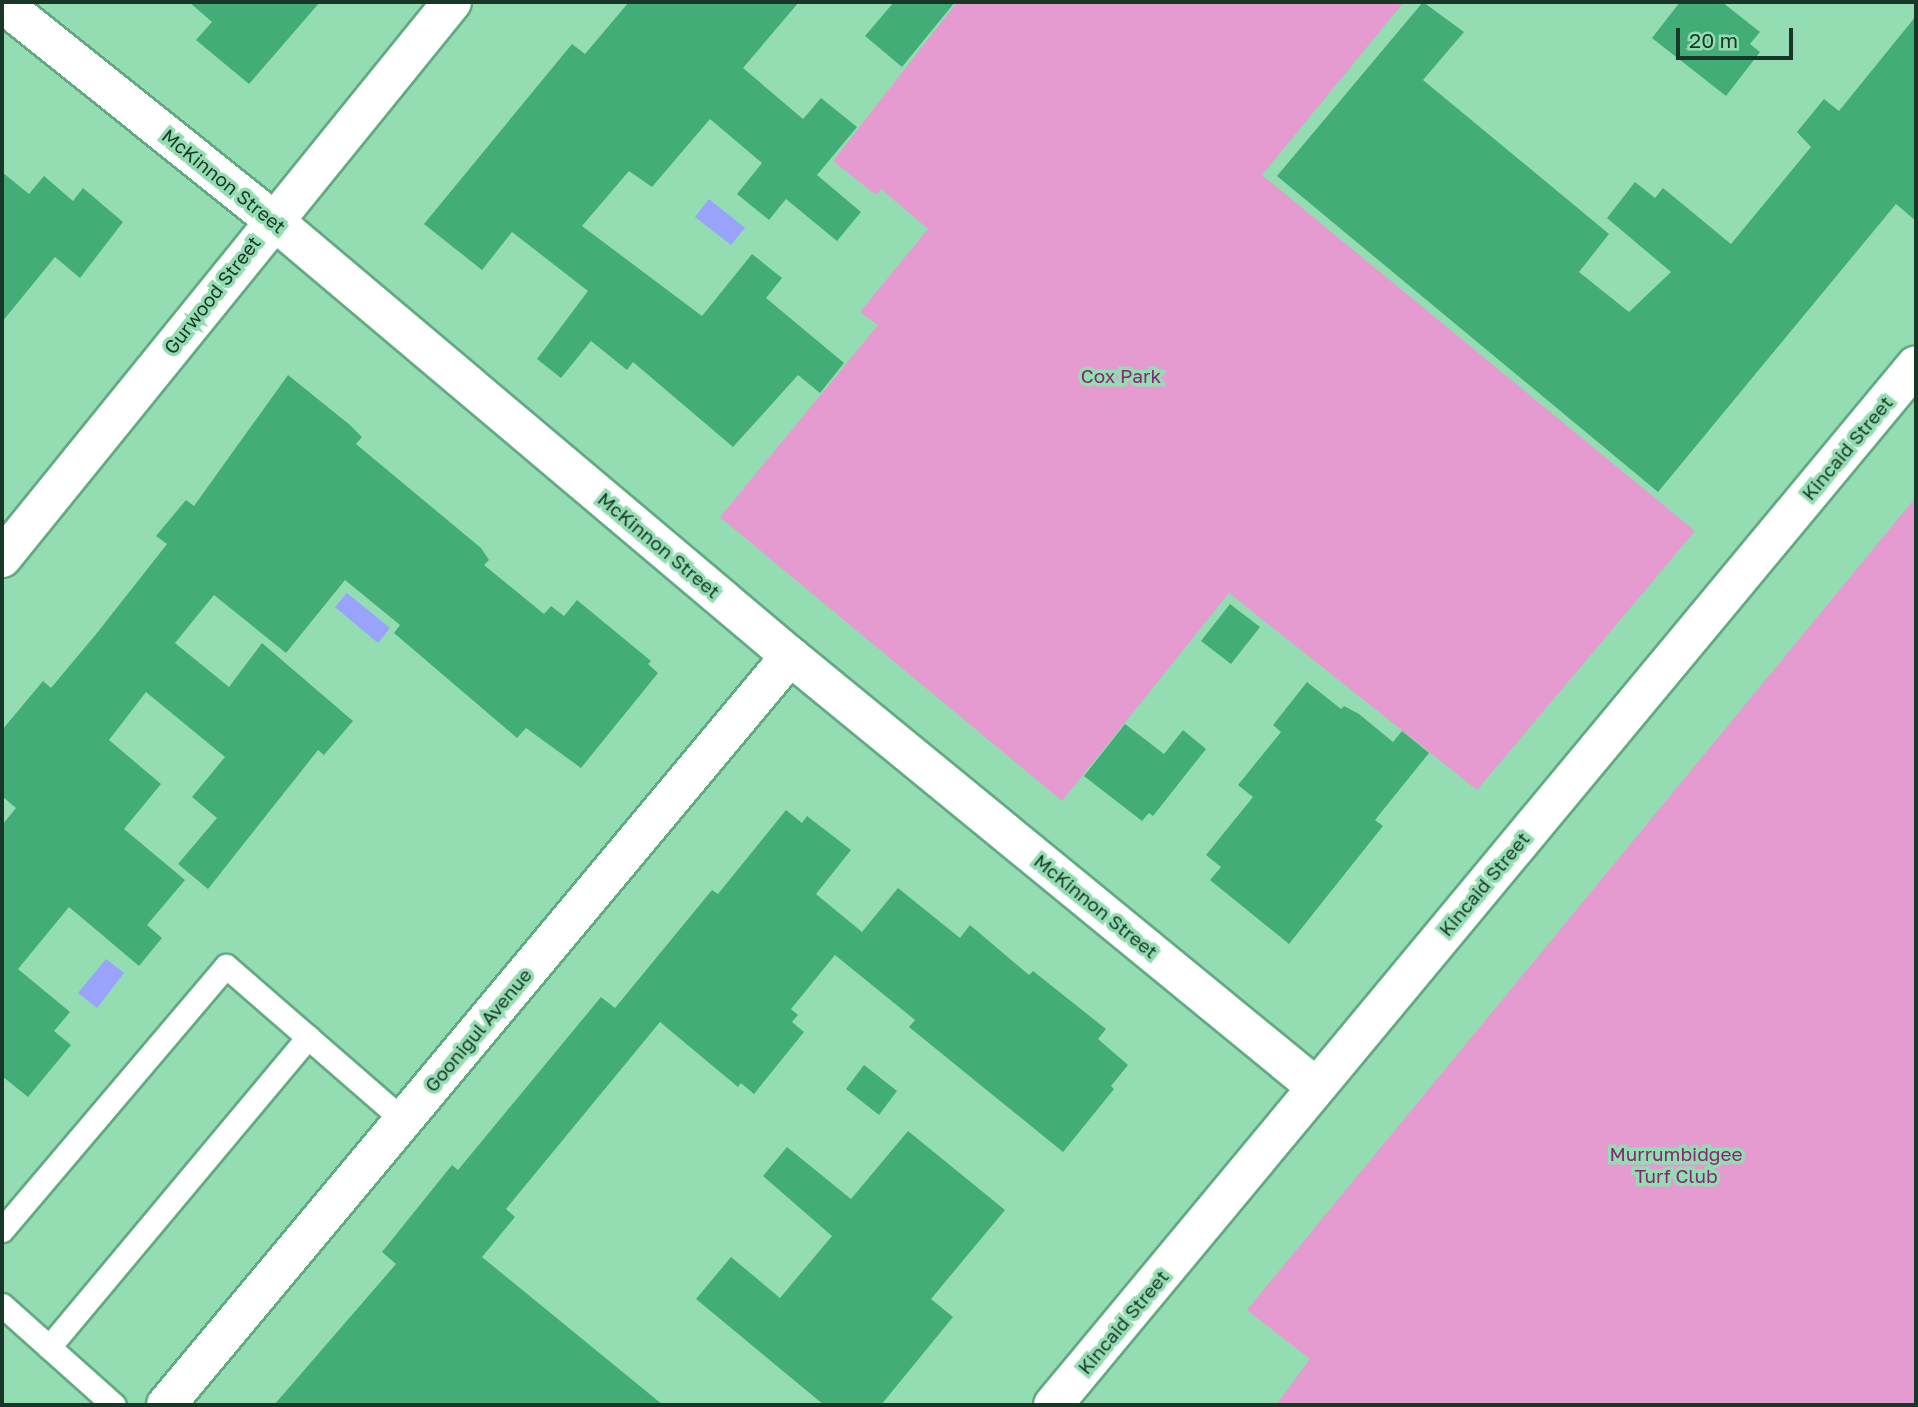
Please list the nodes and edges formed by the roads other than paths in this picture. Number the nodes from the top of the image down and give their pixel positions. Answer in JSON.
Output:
{"nodes":[{"id":1,"x":452,"y":2,"type":"edge"},
{"id":2,"x":16,"y":7,"type":"edge"},
{"id":3,"x":272,"y":219,"type":"junction"},
{"id":4,"x":1916,"y":365,"type":"edge"},
{"id":5,"x":2,"y":558,"type":"edge"},
{"id":6,"x":790,"y":656,"type":"junction"},
{"id":7,"x":308,"y":1037,"type":"junction"},
{"id":8,"x":1316,"y":1087,"type":"junction"},
{"id":9,"x":403,"y":1120,"type":"junction"},
{"id":10,"x":2,"y":1230,"type":"edge"},
{"id":11,"x":2,"y":1305,"type":"edge"},
{"id":12,"x":49,"y":1348,"type":"junction"},
{"id":13,"x":114,"y":1405,"type":"edge"},
{"id":14,"x":166,"y":1405,"type":"edge"},
{"id":15,"x":1053,"y":1405,"type":"edge"}],
"edges":[{"from":1,"to":3,"type":"street","name":"Gurwood Street"},
{"from":2,"to":3,"type":"street","name":"McKinnon Street"},
{"from":3,"to":5,"type":"street","name":"Gurwood Street"},
{"from":3,"to":6,"type":"street","name":"McKinnon Street"},
{"from":4,"to":8,"type":"street","name":"Kincaid Street"},
{"from":6,"to":8,"type":"street","name":"McKinnon Street"},
{"from":6,"to":9,"type":"street","name":"Goonigul Avenue"},
{"from":7,"to":9,"type":"lane"},
{"from":7,"to":10,"type":"lane"},
{"from":7,"to":12,"type":"lane"},
{"from":8,"to":15,"type":"street","name":"Kincaid Street"},
{"from":9,"to":14,"type":"street","name":"Goonigul Avenue"},
{"from":11,"to":12,"type":"lane"},
{"from":12,"to":13,"type":"lane"}]}
